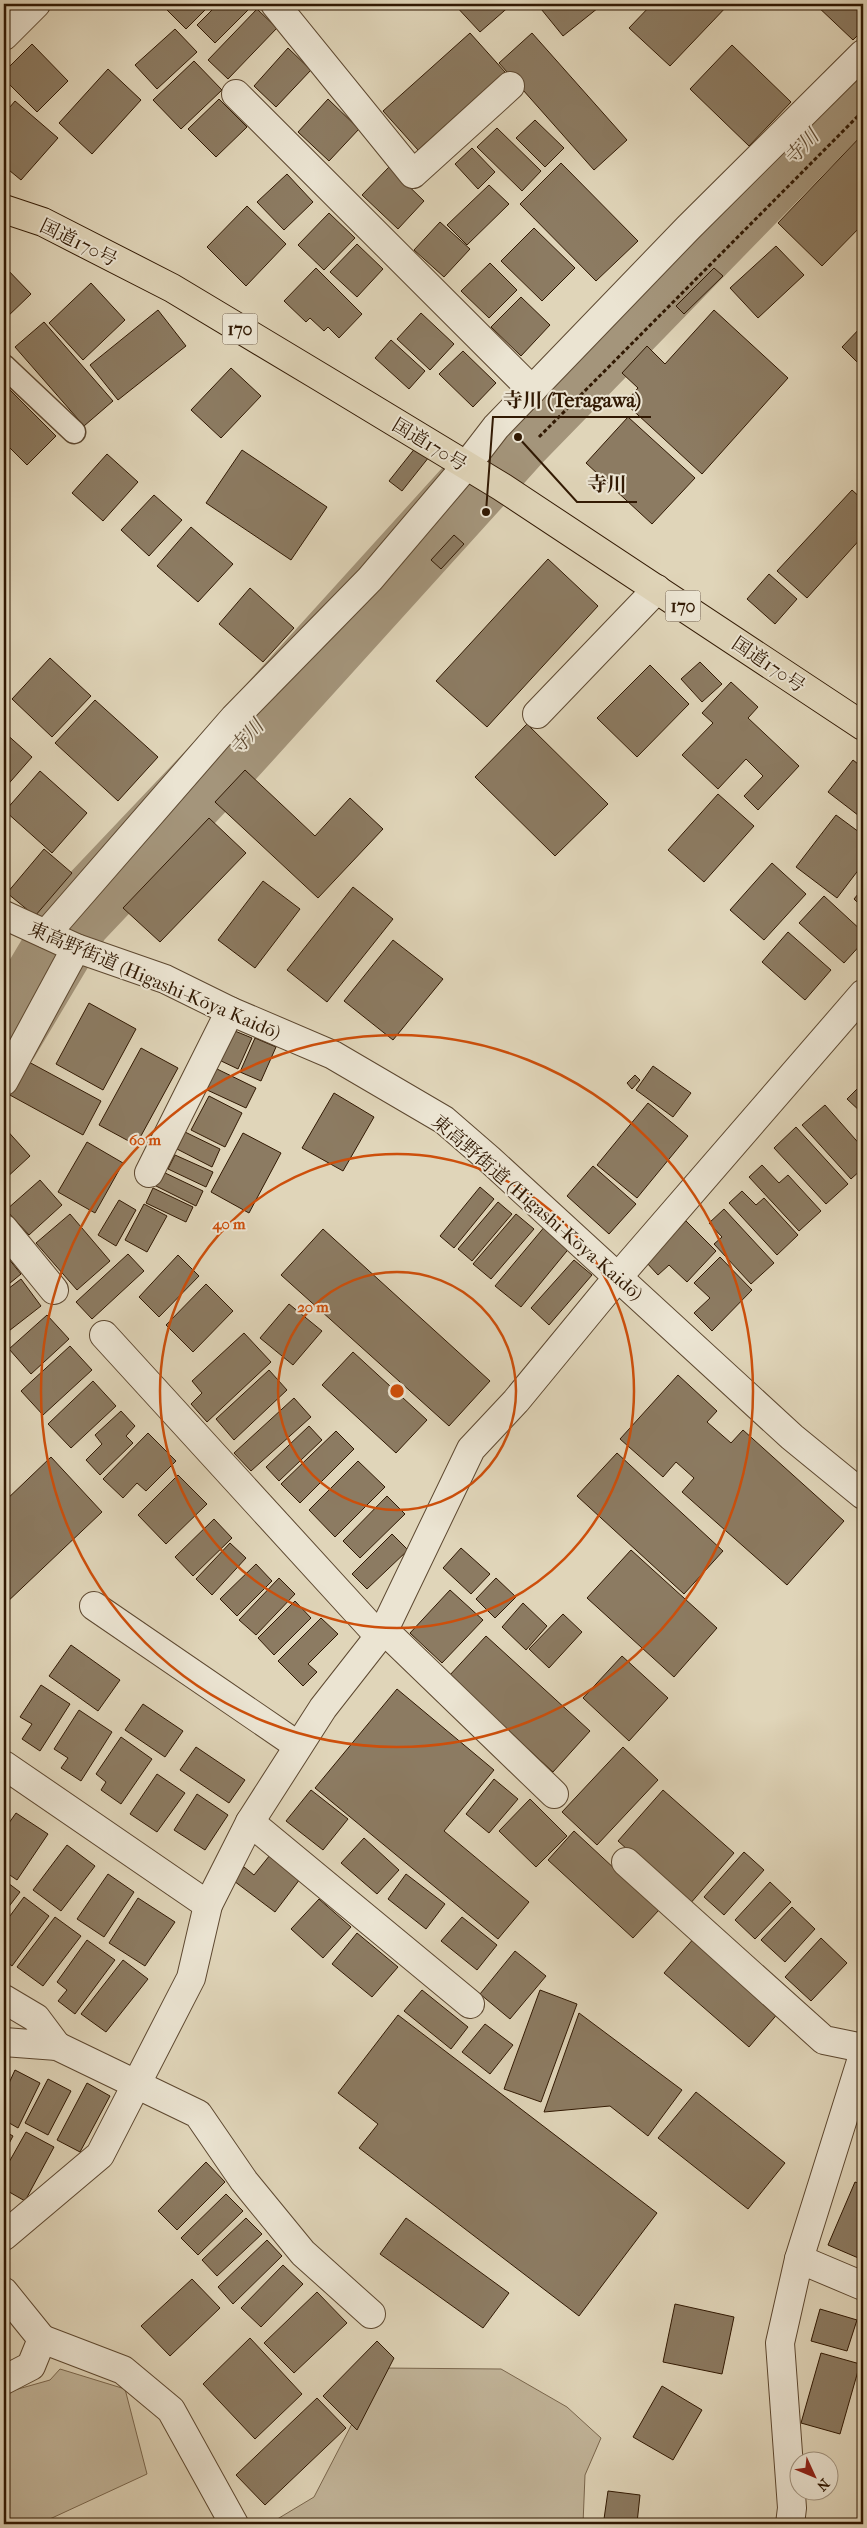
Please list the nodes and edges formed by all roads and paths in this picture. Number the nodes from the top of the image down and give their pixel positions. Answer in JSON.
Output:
{"nodes":[{"id":1,"x":36,"y":4,"type":"edge"},
{"id":2,"x":275,"y":4,"type":"edge"},
{"id":3,"x":4,"y":36,"type":"edge"},
{"id":4,"x":863,"y":54,"type":"edge"},
{"id":5,"x":510,"y":86,"type":"dead end"},
{"id":6,"x":236,"y":94,"type":"dead end"},
{"id":7,"x":863,"y":111,"type":"edge"},
{"id":8,"x":4,"y":209,"type":"edge"},
{"id":9,"x":4,"y":366,"type":"edge"},
{"id":10,"x":532,"y":390,"type":"junction"},
{"id":11,"x":74,"y":432,"type":"dead end"},
{"id":12,"x":535,"y":441,"type":"dead end"},
{"id":13,"x":466,"y":466,"type":"junction"},
{"id":14,"x":657,"y":589,"type":"junction"},
{"id":15,"x":537,"y":714,"type":"dead end"},
{"id":16,"x":863,"y":726,"type":"edge"},
{"id":17,"x":4,"y":915,"type":"edge"},
{"id":18,"x":46,"y":934,"type":"junction"},
{"id":19,"x":76,"y":948,"type":"junction"},
{"id":20,"x":863,"y":994,"type":"edge"},
{"id":21,"x":230,"y":1011,"type":"junction"},
{"id":22,"x":4,"y":1081,"type":"edge"},
{"id":23,"x":149,"y":1173,"type":"dead end"},
{"id":24,"x":4,"y":1229,"type":"edge"},
{"id":25,"x":618,"y":1277,"type":"junction"},
{"id":26,"x":54,"y":1290,"type":"dead end"},
{"id":27,"x":104,"y":1335,"type":"dead end"},
{"id":28,"x":863,"y":1495,"type":"edge"},
{"id":29,"x":94,"y":1606,"type":"dead end"},
{"id":30,"x":381,"y":1633,"type":"junction"},
{"id":31,"x":298,"y":1745,"type":"junction"},
{"id":32,"x":4,"y":1765,"type":"edge"},
{"id":33,"x":554,"y":1794,"type":"dead end"},
{"id":34,"x":250,"y":1822,"type":"junction"},
{"id":35,"x":626,"y":1862,"type":"dead end"},
{"id":36,"x":208,"y":1905,"type":"junction"},
{"id":37,"x":4,"y":1999,"type":"edge"},
{"id":38,"x":470,"y":2004,"type":"dead end"},
{"id":39,"x":4,"y":2042,"type":"edge"},
{"id":40,"x":57,"y":2046,"type":"junction"},
{"id":41,"x":863,"y":2048,"type":"edge"},
{"id":42,"x":861,"y":2070,"type":"edge"},
{"id":43,"x":136,"y":2086,"type":"junction"},
{"id":44,"x":4,"y":2236,"type":"edge"},
{"id":45,"x":799,"y":2259,"type":"junction"},
{"id":46,"x":863,"y":2286,"type":"edge"},
{"id":47,"x":4,"y":2292,"type":"edge"},
{"id":48,"x":371,"y":2314,"type":"dead end"},
{"id":49,"x":42,"y":2339,"type":"junction"},
{"id":50,"x":4,"y":2380,"type":"edge"},
{"id":51,"x":234,"y":2524,"type":"edge"},
{"id":52,"x":790,"y":2524,"type":"edge"}],
"edges":[{"from":1,"to":3,"type":"street"},
{"from":2,"to":5,"type":"street"},
{"from":4,"to":10,"type":"street"},
{"from":6,"to":10,"type":"street"},
{"from":7,"to":12,"type":"path"},
{"from":8,"to":13,"type":"highway","name":"国道170号","number":"170"},
{"from":9,"to":11,"type":"lane"},
{"from":10,"to":13,"type":"street"},
{"from":13,"to":14,"type":"highway","name":"国道170号","number":"170"},
{"from":13,"to":18,"type":"street"},
{"from":14,"to":15,"type":"street"},
{"from":14,"to":16,"type":"highway","name":"国道170号","number":"170"},
{"from":17,"to":18,"type":"street","name":"東高野街道 (Higashi-Kōya Kaidō)"},
{"from":18,"to":19,"type":"street","name":"東高野街道 (Higashi-Kōya Kaidō)"},
{"from":19,"to":21,"type":"street","name":"東高野街道 (Higashi-Kōya Kaidō)"},
{"from":19,"to":22,"type":"street"},
{"from":20,"to":25,"type":"street"},
{"from":21,"to":23,"type":"street"},
{"from":21,"to":25,"type":"street","name":"東高野街道 (Higashi-Kōya Kaidō)"},
{"from":24,"to":26,"type":"street"},
{"from":25,"to":28,"type":"street","name":"東高野街道 (Higashi-Kōya Kaidō)"},
{"from":25,"to":30,"type":"street"},
{"from":27,"to":30,"type":"street"},
{"from":29,"to":31,"type":"street"},
{"from":30,"to":31,"type":"street"},
{"from":30,"to":33,"type":"street"},
{"from":31,"to":34,"type":"street"},
{"from":32,"to":36,"type":"street"},
{"from":34,"to":36,"type":"street"},
{"from":34,"to":38,"type":"street"},
{"from":35,"to":41,"type":"street"},
{"from":36,"to":43,"type":"street"},
{"from":37,"to":40,"type":"street"},
{"from":39,"to":40,"type":"street"},
{"from":40,"to":43,"type":"street"},
{"from":42,"to":45,"type":"street"},
{"from":43,"to":44,"type":"street"},
{"from":43,"to":48,"type":"street"},
{"from":45,"to":46,"type":"street"},
{"from":45,"to":52,"type":"street"},
{"from":47,"to":49,"type":"street"},
{"from":49,"to":50,"type":"street"},
{"from":49,"to":51,"type":"street"}]}
